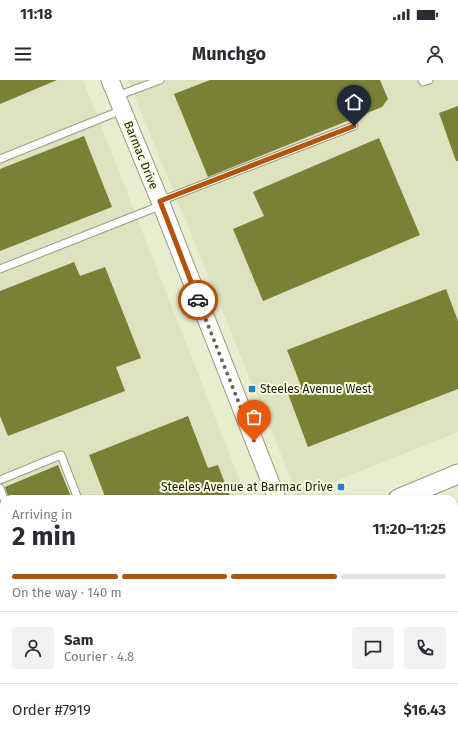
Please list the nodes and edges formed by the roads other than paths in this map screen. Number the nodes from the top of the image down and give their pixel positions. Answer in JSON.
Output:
{"nodes":[{"id":1,"x":110,"y":80,"type":"edge"},
{"id":2,"x":160,"y":80,"type":"edge"},
{"id":3,"x":422,"y":80,"type":"edge"},
{"id":4,"x":428,"y":80,"type":"edge"},
{"id":5,"x":119,"y":103,"type":"junction"},
{"id":6,"x":354,"y":126,"type":"dead end"},
{"id":7,"x":0,"y":159,"type":"edge"},
{"id":8,"x":161,"y":203,"type":"junction"},
{"id":9,"x":0,"y":269,"type":"edge"},
{"id":10,"x":458,"y":474,"type":"edge"},
{"id":11,"x":0,"y":480,"type":"edge"},
{"id":12,"x":76,"y":495,"type":"edge"},
{"id":13,"x":275,"y":495,"type":"edge"},
{"id":14,"x":408,"y":495,"type":"edge"}],
"edges":[{"from":1,"to":5,"type":"street","name":"Barmac Drive"},
{"from":2,"to":5,"type":"lane"},
{"from":3,"to":4,"type":"lane"},
{"from":5,"to":7,"type":"lane"},
{"from":5,"to":8,"type":"street","name":"Barmac Drive"},
{"from":6,"to":8,"type":"lane"},
{"from":8,"to":9,"type":"lane"},
{"from":8,"to":13,"type":"street","name":"Barmac Drive"},
{"from":10,"to":14,"type":"main road"},
{"from":11,"to":12,"type":"lane"}]}
